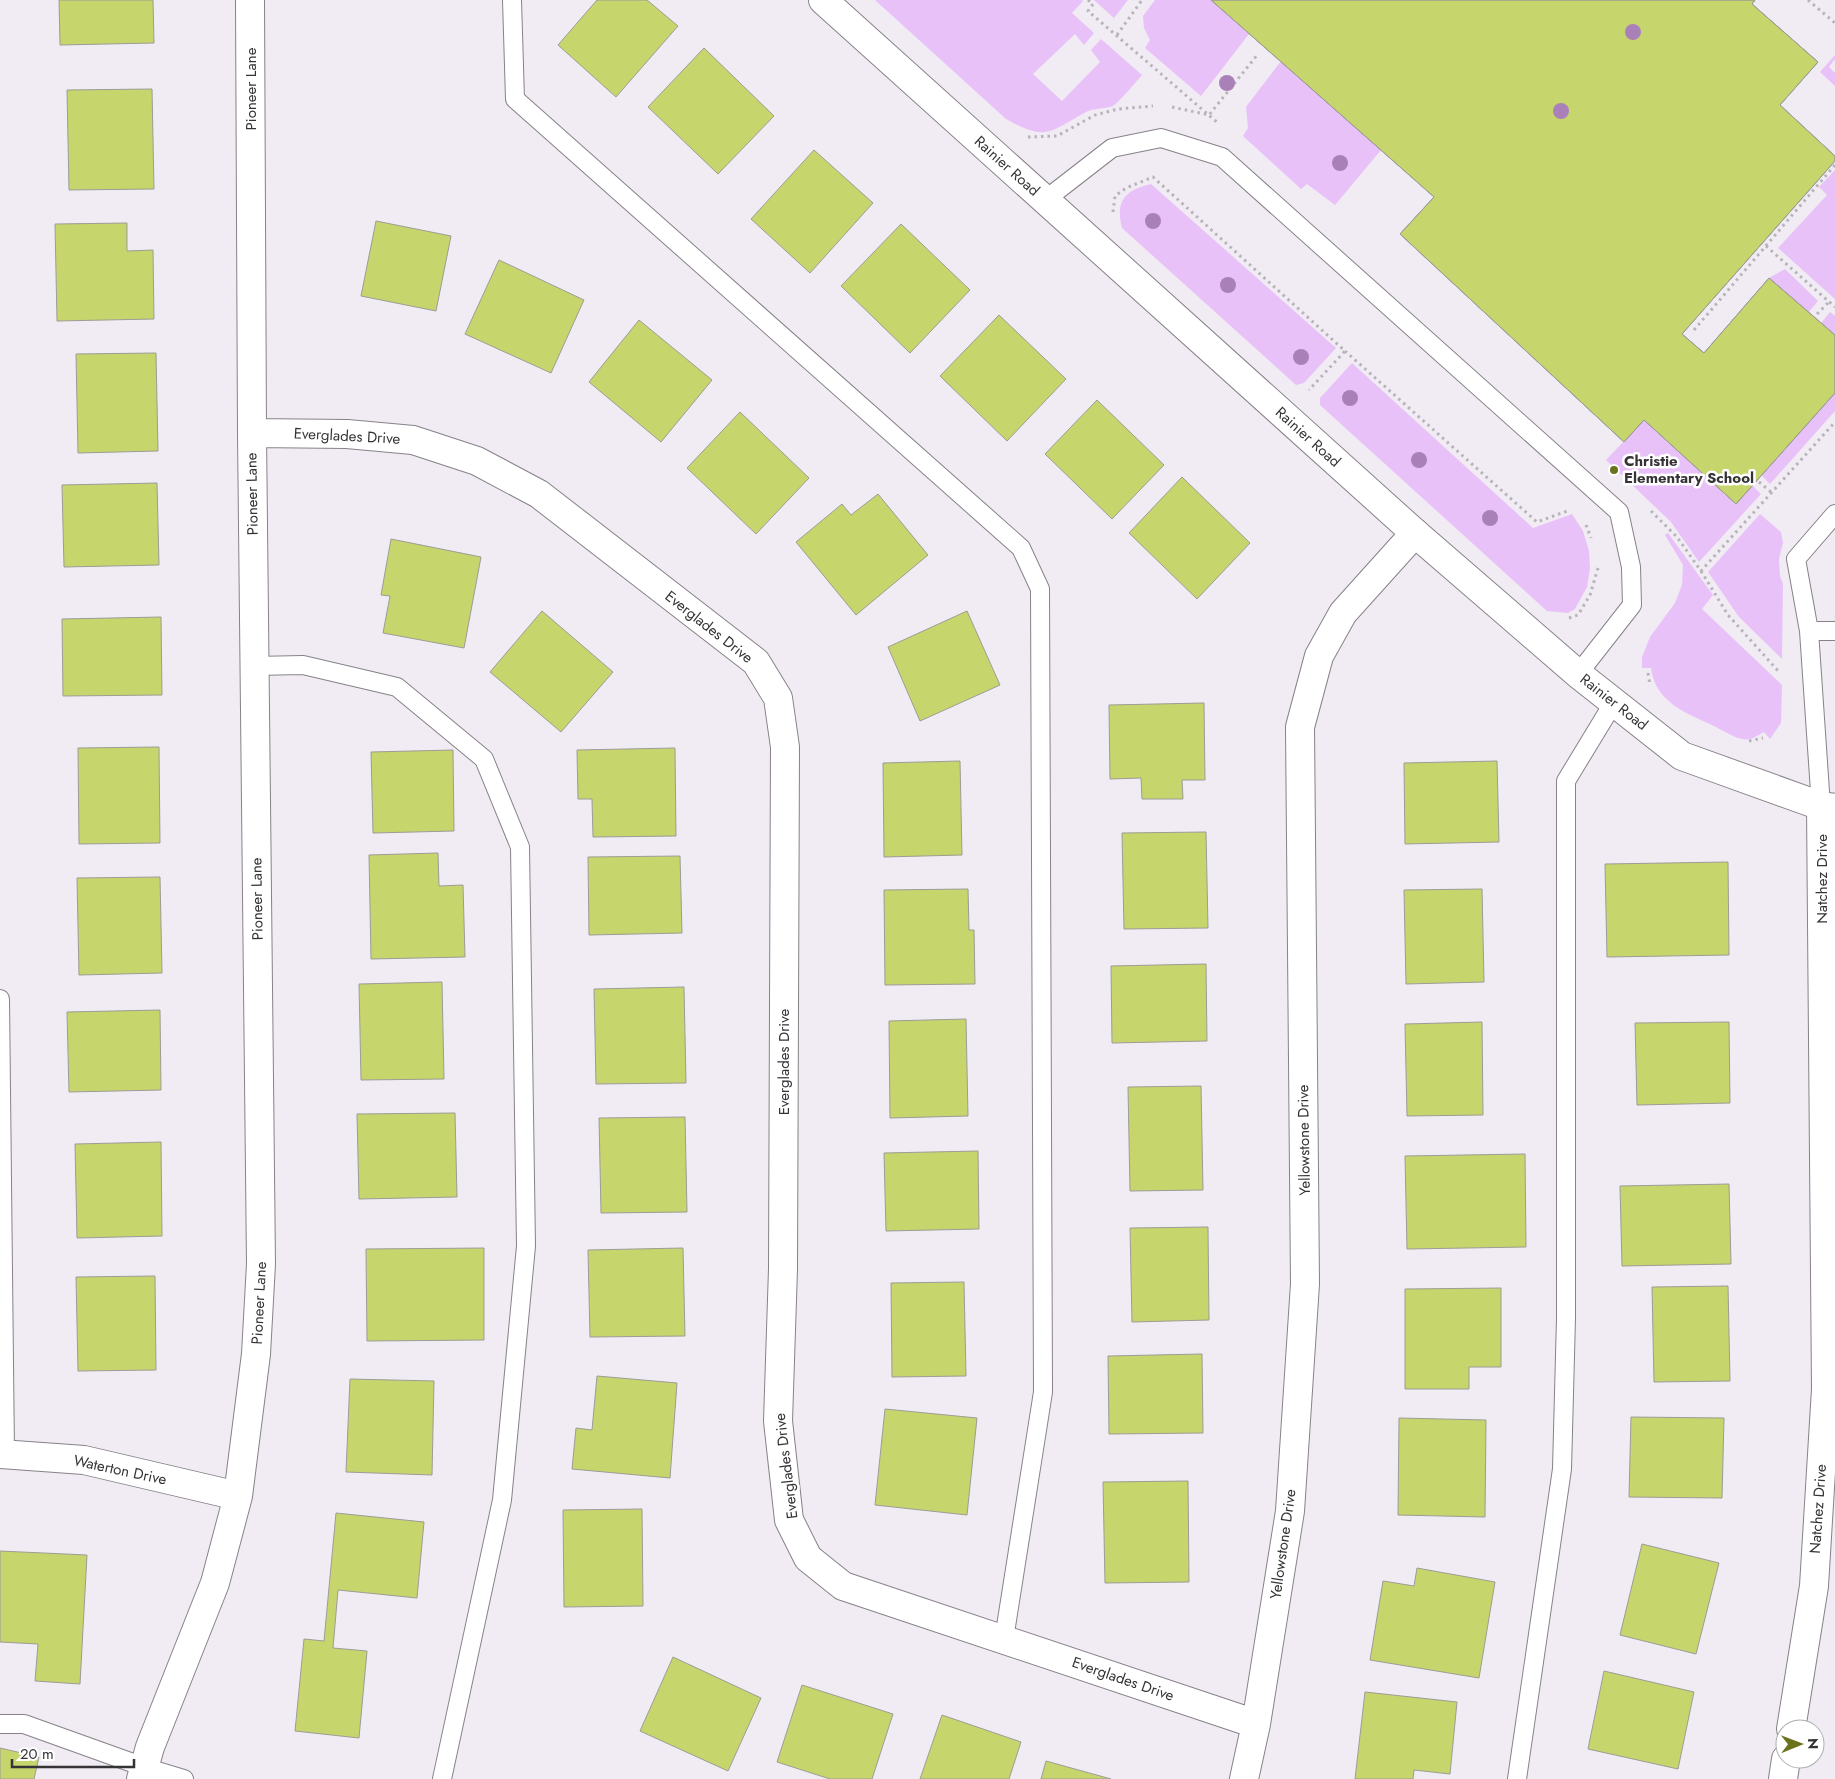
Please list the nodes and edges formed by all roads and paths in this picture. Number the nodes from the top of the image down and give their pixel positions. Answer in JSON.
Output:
{"nodes":[{"id":1,"x":250,"y":0,"type":"edge"},
{"id":2,"x":512,"y":0,"type":"edge"},
{"id":3,"x":823,"y":0,"type":"edge"},
{"id":4,"x":1088,"y":0,"type":"edge"},
{"id":5,"x":1142,"y":0,"type":"edge"},
{"id":6,"x":1808,"y":0,"type":"edge"},
{"id":7,"x":1835,"y":23,"type":"edge"},
{"id":8,"x":1117,"y":35,"type":"junction"},
{"id":9,"x":1258,"y":54,"type":"dead end"},
{"id":10,"x":1154,"y":106,"type":"dead end"},
{"id":11,"x":1170,"y":107,"type":"dead end"},
{"id":12,"x":1209,"y":114,"type":"junction"},
{"id":13,"x":1224,"y":127,"type":"dead end"},
{"id":14,"x":1022,"y":137,"type":"dead end"},
{"id":15,"x":1835,"y":165,"type":"edge"},
{"id":16,"x":1045,"y":200,"type":"junction"},
{"id":17,"x":1114,"y":219,"type":"dead end"},
{"id":18,"x":1766,"y":246,"type":"junction"},
{"id":19,"x":1829,"y":302,"type":"junction"},
{"id":20,"x":1835,"y":308,"type":"edge"},
{"id":21,"x":1817,"y":314,"type":"dead end"},
{"id":22,"x":1694,"y":330,"type":"dead end"},
{"id":23,"x":1345,"y":351,"type":"junction"},
{"id":24,"x":1304,"y":395,"type":"dead end"},
{"id":25,"x":1835,"y":422,"type":"edge"},
{"id":26,"x":252,"y":433,"type":"junction"},
{"id":27,"x":1759,"y":482,"type":"dead end"},
{"id":28,"x":1771,"y":492,"type":"junction"},
{"id":29,"x":1572,"y":509,"type":"dead end"},
{"id":30,"x":1651,"y":510,"type":"dead end"},
{"id":31,"x":1835,"y":514,"type":"edge"},
{"id":32,"x":1583,"y":518,"type":"dead end"},
{"id":33,"x":1414,"y":533,"type":"junction"},
{"id":34,"x":1593,"y":543,"type":"dead end"},
{"id":35,"x":1597,"y":560,"type":"dead end"},
{"id":36,"x":1701,"y":571,"type":"junction"},
{"id":37,"x":1565,"y":619,"type":"dead end"},
{"id":38,"x":1808,"y":631,"type":"junction"},
{"id":39,"x":1835,"y":631,"type":"edge"},
{"id":40,"x":254,"y":666,"type":"junction"},
{"id":41,"x":1648,"y":673,"type":"dead end"},
{"id":42,"x":1578,"y":674,"type":"junction"},
{"id":43,"x":1784,"y":676,"type":"dead end"},
{"id":44,"x":1651,"y":689,"type":"dead end"},
{"id":45,"x":1614,"y":702,"type":"junction"},
{"id":46,"x":1763,"y":738,"type":"dead end"},
{"id":47,"x":1742,"y":743,"type":"dead end"},
{"id":48,"x":1828,"y":807,"type":"edge"},
{"id":49,"x":0,"y":999,"type":"edge"},
{"id":50,"x":2,"y":1454,"type":"edge"},
{"id":51,"x":238,"y":1496,"type":"junction"},
{"id":52,"x":1004,"y":1640,"type":"junction"},
{"id":53,"x":1793,"y":1719,"type":"edge"},
{"id":54,"x":0,"y":1724,"type":"edge"},
{"id":55,"x":1256,"y":1724,"type":"junction"},
{"id":56,"x":142,"y":1773,"type":"edge"},
{"id":57,"x":184,"y":1779,"type":"edge"},
{"id":58,"x":442,"y":1779,"type":"edge"},
{"id":59,"x":1244,"y":1779,"type":"edge"},
{"id":60,"x":1517,"y":1779,"type":"edge"}],
"edges":[{"from":1,"to":26,"type":"street","name":"Pioneer Lane"},
{"from":2,"to":52,"type":"lane"},
{"from":3,"to":16,"type":"street","name":"Rainier Road"},
{"from":4,"to":8,"type":"path"},
{"from":5,"to":8,"type":"path"},
{"from":6,"to":7,"type":"path"},
{"from":8,"to":12,"type":"path"},
{"from":9,"to":12,"type":"path"},
{"from":10,"to":14,"type":"path"},
{"from":11,"to":12,"type":"path"},
{"from":12,"to":13,"type":"path"},
{"from":15,"to":18,"type":"path"},
{"from":16,"to":33,"type":"street","name":"Rainier Road"},
{"from":16,"to":42,"type":"lane"},
{"from":17,"to":23,"type":"path"},
{"from":18,"to":19,"type":"path"},
{"from":18,"to":22,"type":"path"},
{"from":19,"to":20,"type":"path"},
{"from":19,"to":21,"type":"path"},
{"from":23,"to":24,"type":"path"},
{"from":23,"to":29,"type":"path"},
{"from":25,"to":28,"type":"path"},
{"from":26,"to":40,"type":"street","name":"Pioneer Lane"},
{"from":26,"to":52,"type":"street","name":"Everglades Drive"},
{"from":27,"to":28,"type":"path"},
{"from":28,"to":36,"type":"path"},
{"from":30,"to":36,"type":"path"},
{"from":31,"to":38,"type":"lane"},
{"from":32,"to":34,"type":"path"},
{"from":33,"to":42,"type":"street","name":"Rainier Road"},
{"from":33,"to":55,"type":"street","name":"Yellowstone Drive"},
{"from":35,"to":37,"type":"path"},
{"from":36,"to":43,"type":"path"},
{"from":38,"to":39,"type":"lane"},
{"from":38,"to":48,"type":"lane"},
{"from":40,"to":51,"type":"street","name":"Pioneer Lane"},
{"from":40,"to":58,"type":"lane"},
{"from":41,"to":44,"type":"path"},
{"from":42,"to":45,"type":"street","name":"Rainier Road"},
{"from":45,"to":48,"type":"street","name":"Rainier Road"},
{"from":45,"to":60,"type":"lane"},
{"from":46,"to":47,"type":"path"},
{"from":48,"to":53,"type":"street","name":"Natchez Drive"},
{"from":49,"to":50,"type":"lane"},
{"from":50,"to":51,"type":"street","name":"Waterton Drive"},
{"from":51,"to":56,"type":"street","name":"Pioneer Lane"},
{"from":52,"to":55,"type":"street","name":"Everglades Drive"},
{"from":54,"to":56,"type":"lane"},
{"from":55,"to":59,"type":"street","name":"Yellowstone Drive"},
{"from":56,"to":57,"type":"lane"}]}
